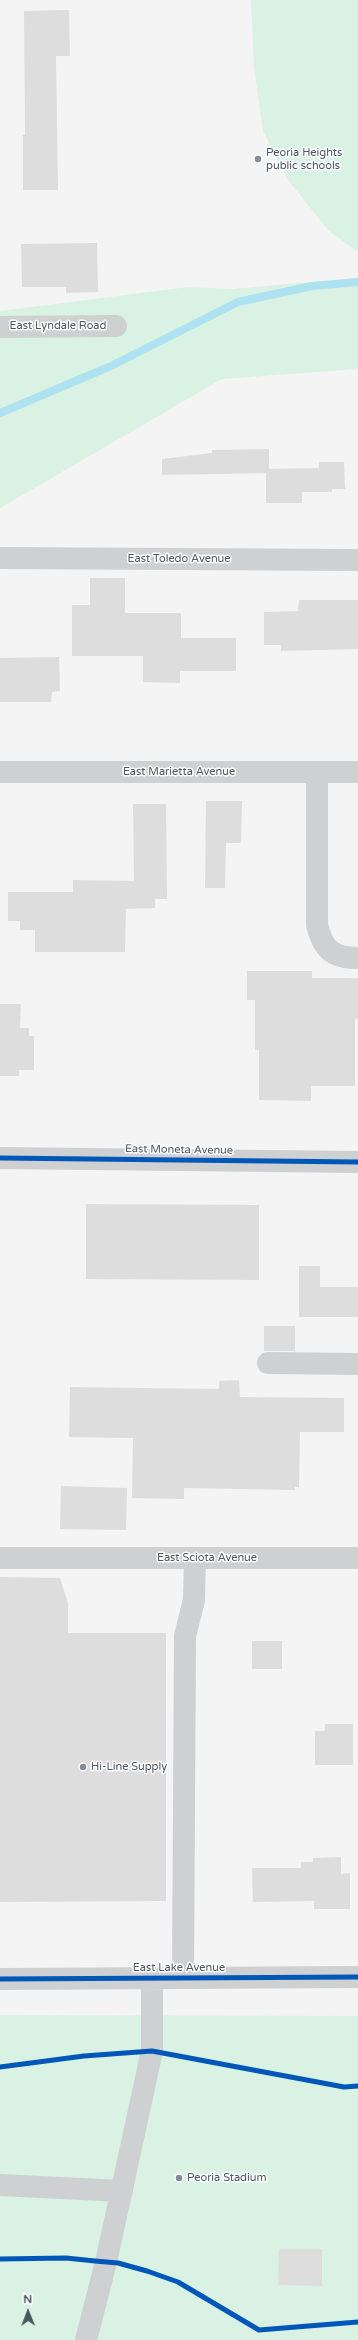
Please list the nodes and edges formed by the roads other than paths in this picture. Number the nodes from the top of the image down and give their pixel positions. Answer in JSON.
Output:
{"nodes":[{"id":1,"x":116,"y":326,"type":"dead end"},
{"id":2,"x":0,"y":327,"type":"edge"},
{"id":3,"x":0,"y":558,"type":"edge"},
{"id":4,"x":358,"y":560,"type":"edge"},
{"id":5,"x":0,"y":772,"type":"edge"},
{"id":6,"x":317,"y":772,"type":"junction"},
{"id":7,"x":358,"y":772,"type":"edge"},
{"id":8,"x":358,"y":958,"type":"edge"},
{"id":9,"x":0,"y":1158,"type":"edge"},
{"id":10,"x":358,"y":1162,"type":"edge"},
{"id":11,"x":268,"y":1363,"type":"dead end"},
{"id":12,"x":358,"y":1364,"type":"edge"},
{"id":13,"x":0,"y":1558,"type":"edge"},
{"id":14,"x":195,"y":1558,"type":"junction"},
{"id":15,"x":358,"y":1558,"type":"edge"},
{"id":16,"x":358,"y":1977,"type":"edge"},
{"id":17,"x":152,"y":1978,"type":"junction"},
{"id":18,"x":183,"y":1978,"type":"junction"},
{"id":19,"x":0,"y":1979,"type":"edge"},
{"id":20,"x":0,"y":2185,"type":"edge"},
{"id":21,"x":122,"y":2191,"type":"junction"},
{"id":22,"x":86,"y":2340,"type":"edge"}],
"edges":[{"from":1,"to":2,"type":"street","name":"East Lyndale Road"},
{"from":3,"to":4,"type":"street","name":"East Toledo Avenue"},
{"from":5,"to":6,"type":"street","name":"East Marietta Avenue"},
{"from":6,"to":7,"type":"street","name":"East Marietta Avenue"},
{"from":6,"to":8,"type":"street"},
{"from":9,"to":10,"type":"street","name":"East Moneta Avenue"},
{"from":11,"to":12,"type":"street"},
{"from":13,"to":14,"type":"street","name":"East Sciota Avenue"},
{"from":14,"to":15,"type":"street","name":"East Sciota Avenue"},
{"from":14,"to":18,"type":"street"},
{"from":16,"to":18,"type":"street","name":"East Lake Avenue"},
{"from":17,"to":18,"type":"street","name":"East Lake Avenue"},
{"from":17,"to":19,"type":"street","name":"East Lake Avenue"},
{"from":17,"to":21,"type":"street"},
{"from":20,"to":21,"type":"street"},
{"from":21,"to":22,"type":"street"}]}
